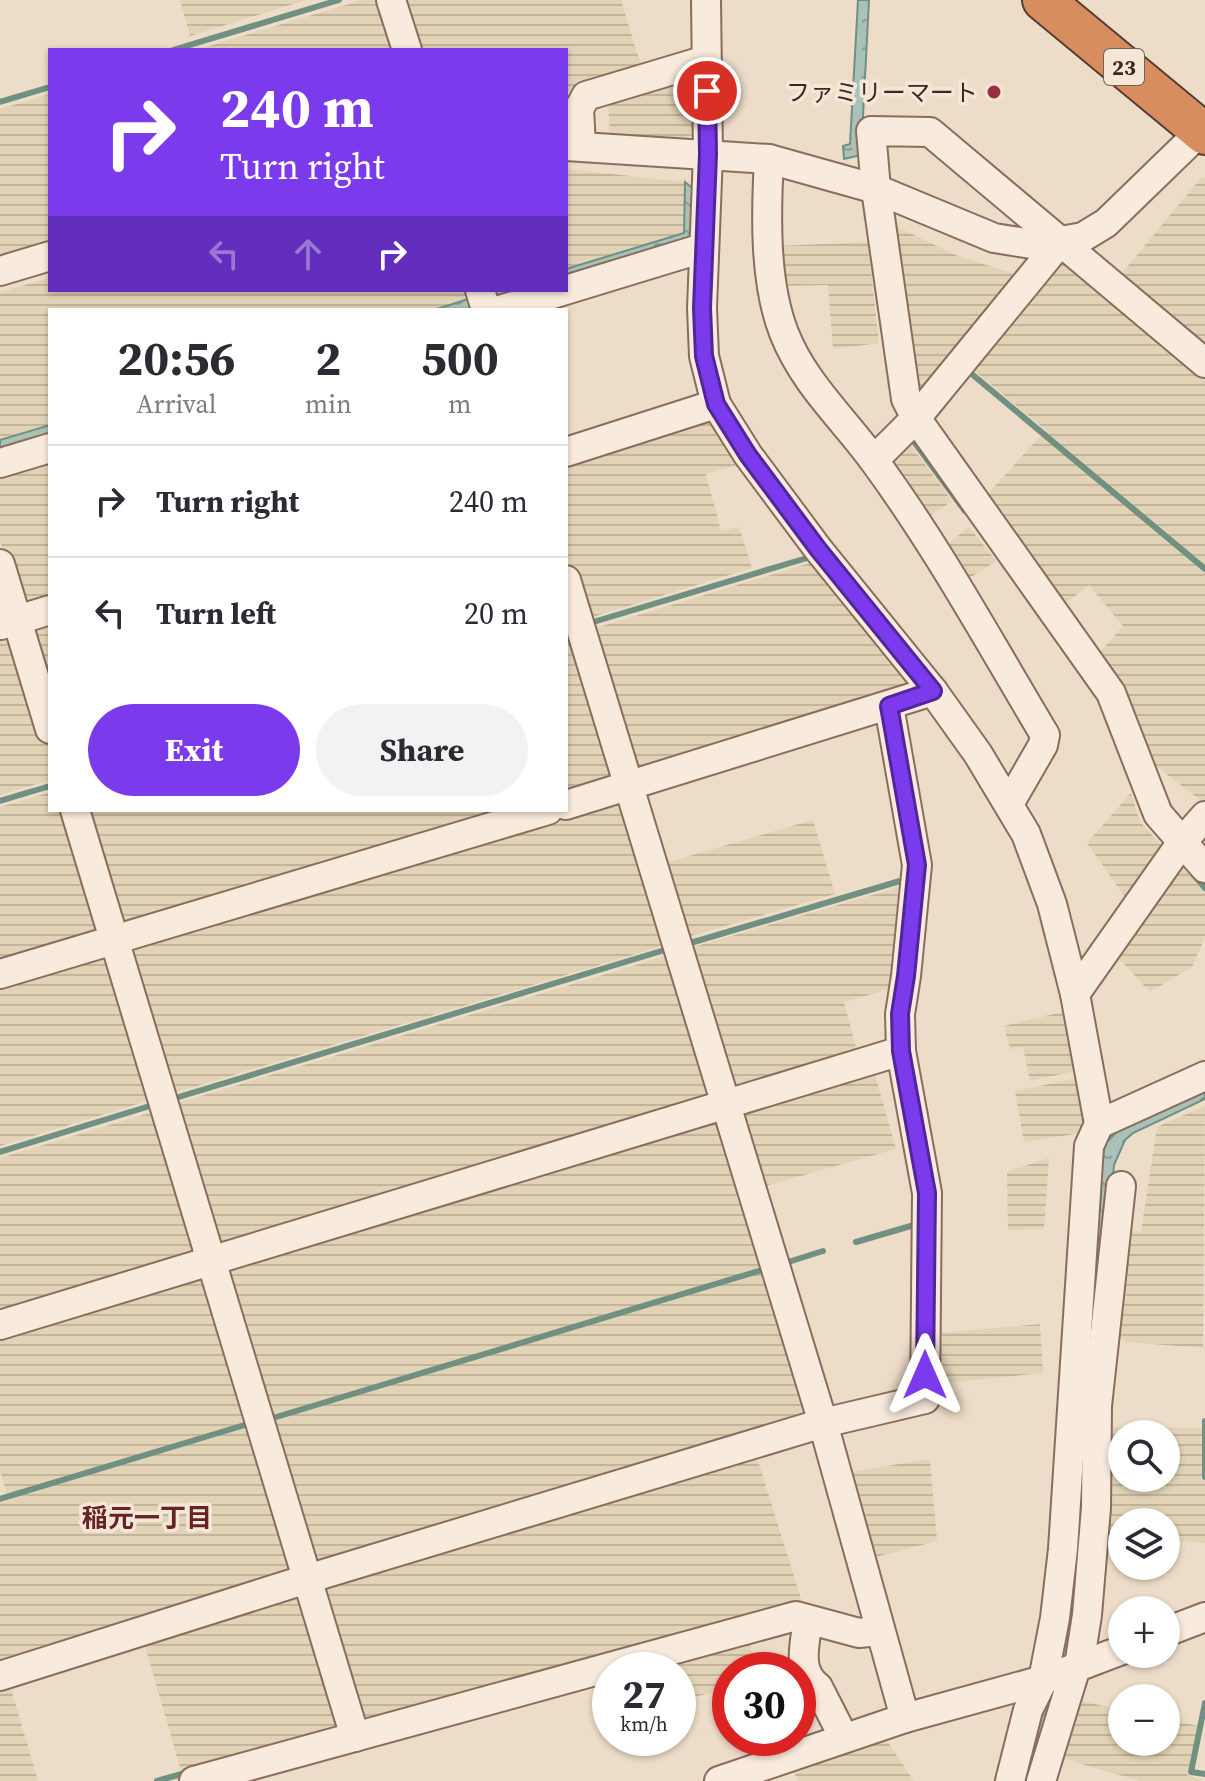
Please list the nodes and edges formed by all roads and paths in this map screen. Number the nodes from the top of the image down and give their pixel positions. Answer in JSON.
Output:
{"nodes":[{"id":1,"x":391,"y":0,"type":"edge"},
{"id":2,"x":706,"y":0,"type":"edge"},
{"id":3,"x":1043,"y":0,"type":"edge"},
{"id":4,"x":1084,"y":0,"type":"edge"},
{"id":5,"x":406,"y":48,"type":"edge"},
{"id":6,"x":706,"y":60,"type":"junction"},
{"id":7,"x":1204,"y":123,"type":"edge"},
{"id":8,"x":574,"y":146,"type":"edge"},
{"id":9,"x":708,"y":154,"type":"junction"},
{"id":10,"x":769,"y":159,"type":"junction"},
{"id":11,"x":876,"y":189,"type":"junction"},
{"id":12,"x":1060,"y":242,"type":"junction"},
{"id":13,"x":703,"y":248,"type":"junction"},
{"id":14,"x":48,"y":257,"type":"edge"},
{"id":15,"x":0,"y":271,"type":"edge"},
{"id":16,"x":568,"y":284,"type":"edge"},
{"id":17,"x":537,"y":292,"type":"edge"},
{"id":18,"x":488,"y":305,"type":"edge"},
{"id":19,"x":1205,"y":363,"type":"edge"},
{"id":20,"x":716,"y":404,"type":"junction"},
{"id":21,"x":916,"y":418,"type":"junction"},
{"id":22,"x":48,"y":449,"type":"edge"},
{"id":23,"x":568,"y":451,"type":"edge"},
{"id":24,"x":874,"y":460,"type":"junction"},
{"id":25,"x":0,"y":463,"type":"edge"},
{"id":26,"x":0,"y":564,"type":"edge"},
{"id":27,"x":568,"y":587,"type":"edge"},
{"id":28,"x":48,"y":611,"type":"edge"},
{"id":29,"x":8,"y":622,"type":"edge"},
{"id":30,"x":933,"y":691,"type":"junction"},
{"id":31,"x":889,"y":706,"type":"junction"},
{"id":32,"x":48,"y":724,"type":"edge"},
{"id":33,"x":628,"y":786,"type":"junction"},
{"id":34,"x":568,"y":804,"type":"edge"},
{"id":35,"x":1009,"y":804,"type":"junction"},
{"id":36,"x":76,"y":812,"type":"edge"},
{"id":37,"x":541,"y":812,"type":"edge"},
{"id":38,"x":1205,"y":816,"type":"edge"},
{"id":39,"x":1182,"y":842,"type":"junction"},
{"id":40,"x":1205,"y":868,"type":"edge"},
{"id":41,"x":115,"y":940,"type":"junction"},
{"id":42,"x":0,"y":974,"type":"edge"},
{"id":43,"x":1075,"y":994,"type":"junction"},
{"id":44,"x":901,"y":1051,"type":"junction"},
{"id":45,"x":1205,"y":1076,"type":"edge"},
{"id":46,"x":724,"y":1104,"type":"junction"},
{"id":47,"x":1099,"y":1124,"type":"junction"},
{"id":48,"x":1121,"y":1186,"type":"dead end"},
{"id":49,"x":211,"y":1263,"type":"junction"},
{"id":50,"x":0,"y":1325,"type":"edge"},
{"id":51,"x":823,"y":1423,"type":"junction"},
{"id":52,"x":307,"y":1579,"type":"junction"},
{"id":53,"x":1205,"y":1617,"type":"edge"},
{"id":54,"x":808,"y":1620,"type":"junction"},
{"id":55,"x":1180,"y":1627,"type":"edge"},
{"id":56,"x":879,"y":1631,"type":"junction"},
{"id":57,"x":1108,"y":1655,"type":"edge"},
{"id":58,"x":1076,"y":1667,"type":"junction"},
{"id":59,"x":0,"y":1676,"type":"edge"},
{"id":60,"x":1045,"y":1680,"type":"junction"},
{"id":61,"x":905,"y":1718,"type":"junction"},
{"id":62,"x":355,"y":1737,"type":"junction"},
{"id":63,"x":844,"y":1738,"type":"junction"},
{"id":64,"x":779,"y":1771,"type":"edge"},
{"id":65,"x":194,"y":1781,"type":"edge"},
{"id":66,"x":719,"y":1781,"type":"edge"},
{"id":67,"x":1010,"y":1781,"type":"edge"},
{"id":68,"x":1041,"y":1781,"type":"edge"}],
"edges":[{"from":1,"to":5,"type":"street"},
{"from":2,"to":6,"type":"street"},
{"from":3,"to":7,"type":"highway","number":"23"},
{"from":4,"to":7,"type":"highway","number":"23"},
{"from":6,"to":8,"type":"street"},
{"from":6,"to":9,"type":"street"},
{"from":7,"to":12,"type":"street"},
{"from":8,"to":9,"type":"street"},
{"from":9,"to":10,"type":"street"},
{"from":9,"to":13,"type":"street"},
{"from":10,"to":11,"type":"street"},
{"from":10,"to":24,"type":"street"},
{"from":11,"to":12,"type":"street"},
{"from":11,"to":12,"type":"street"},
{"from":11,"to":21,"type":"street"},
{"from":12,"to":19,"type":"street"},
{"from":12,"to":21,"type":"street"},
{"from":13,"to":16,"type":"street"},
{"from":13,"to":20,"type":"street"},
{"from":14,"to":15,"type":"street"},
{"from":17,"to":18,"type":"street"},
{"from":20,"to":23,"type":"street"},
{"from":20,"to":30,"type":"street"},
{"from":21,"to":24,"type":"street"},
{"from":21,"to":39,"type":"street"},
{"from":22,"to":25,"type":"street"},
{"from":24,"to":35,"type":"street"},
{"from":26,"to":29,"type":"street"},
{"from":27,"to":33,"type":"street"},
{"from":28,"to":29,"type":"street"},
{"from":29,"to":32,"type":"street"},
{"from":30,"to":31,"type":"street"},
{"from":30,"to":35,"type":"street"},
{"from":31,"to":33,"type":"street"},
{"from":31,"to":44,"type":"street"},
{"from":33,"to":34,"type":"street"},
{"from":33,"to":46,"type":"street"},
{"from":35,"to":43,"type":"street"},
{"from":36,"to":41,"type":"street"},
{"from":37,"to":41,"type":"street"},
{"from":38,"to":39,"type":"street"},
{"from":39,"to":40,"type":"street"},
{"from":39,"to":43,"type":"street"},
{"from":41,"to":42,"type":"street"},
{"from":41,"to":49,"type":"street"},
{"from":43,"to":47,"type":"street"},
{"from":44,"to":46,"type":"street"},
{"from":44,"to":51,"type":"street"},
{"from":45,"to":47,"type":"street"},
{"from":46,"to":49,"type":"street"},
{"from":46,"to":51,"type":"street"},
{"from":47,"to":60,"type":"street"},
{"from":48,"to":58,"type":"street"},
{"from":49,"to":50,"type":"street"},
{"from":49,"to":52,"type":"street"},
{"from":51,"to":52,"type":"street"},
{"from":51,"to":56,"type":"street"},
{"from":52,"to":59,"type":"street"},
{"from":52,"to":62,"type":"street"},
{"from":53,"to":55,"type":"street"},
{"from":54,"to":56,"type":"street"},
{"from":54,"to":62,"type":"street"},
{"from":54,"to":63,"type":"street"},
{"from":56,"to":61,"type":"street"},
{"from":57,"to":58,"type":"street"},
{"from":58,"to":60,"type":"street"},
{"from":58,"to":68,"type":"street"},
{"from":60,"to":61,"type":"street"},
{"from":60,"to":67,"type":"street"},
{"from":61,"to":63,"type":"street"},
{"from":62,"to":65,"type":"street"},
{"from":63,"to":64,"type":"street"},
{"from":64,"to":66,"type":"street"}]}
